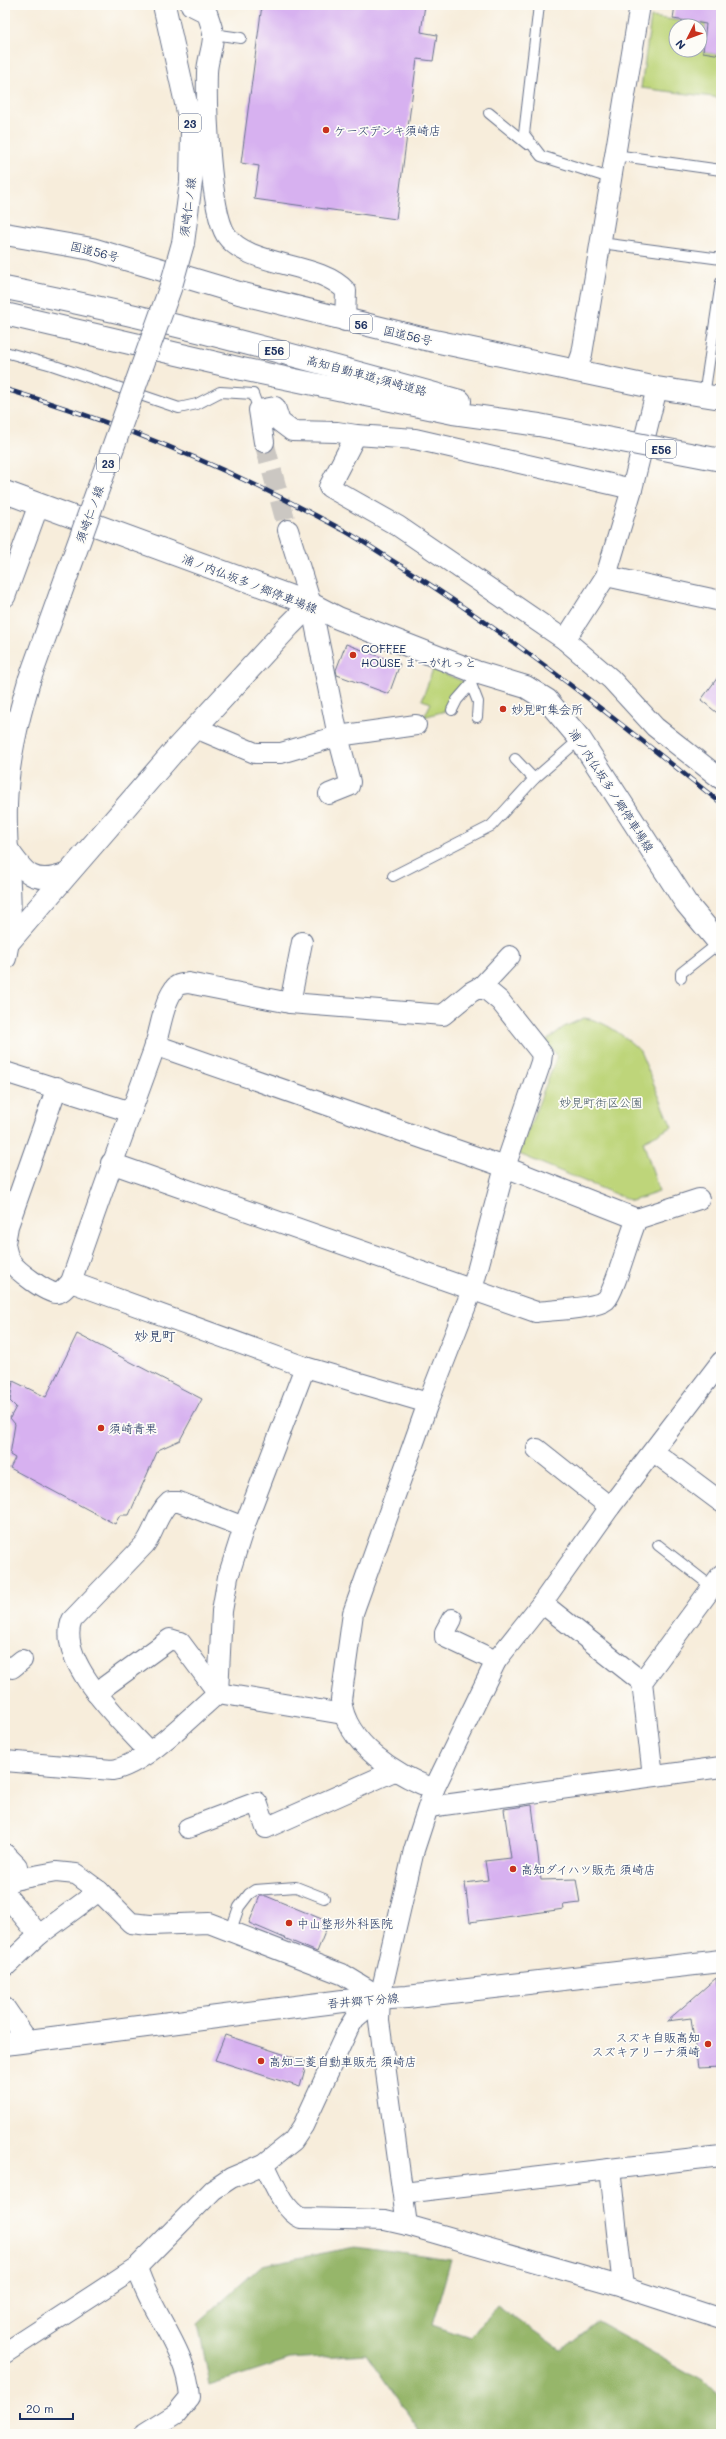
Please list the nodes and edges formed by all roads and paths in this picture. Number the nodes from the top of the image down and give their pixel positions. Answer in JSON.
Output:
{"nodes":[{"id":1,"x":164,"y":5,"type":"edge"},
{"id":2,"x":191,"y":5,"type":"edge"},
{"id":3,"x":539,"y":5,"type":"edge"},
{"id":4,"x":640,"y":5,"type":"edge"},
{"id":5,"x":213,"y":34,"type":"junction"},
{"id":6,"x":241,"y":38,"type":"dead end"},
{"id":7,"x":489,"y":113,"type":"dead end"},
{"id":8,"x":615,"y":155,"type":"junction"},
{"id":9,"x":541,"y":156,"type":"junction"},
{"id":10,"x":721,"y":170,"type":"edge"},
{"id":11,"x":610,"y":178,"type":"junction"},
{"id":12,"x":5,"y":234,"type":"edge"},
{"id":13,"x":601,"y":243,"type":"junction"},
{"id":14,"x":721,"y":259,"type":"edge"},
{"id":15,"x":721,"y":282,"type":"edge"},
{"id":16,"x":5,"y":288,"type":"edge"},
{"id":17,"x":5,"y":314,"type":"edge"},
{"id":18,"x":345,"y":321,"type":"junction"},
{"id":19,"x":5,"y":352,"type":"edge"},
{"id":20,"x":576,"y":371,"type":"junction"},
{"id":21,"x":657,"y":388,"type":"junction"},
{"id":22,"x":712,"y":397,"type":"edge"},
{"id":23,"x":259,"y":410,"type":"junction"},
{"id":24,"x":539,"y":425,"type":"junction"},
{"id":25,"x":356,"y":435,"type":"junction"},
{"id":26,"x":264,"y":442,"type":"tunnel mouth"},
{"id":27,"x":721,"y":460,"type":"edge"},
{"id":28,"x":632,"y":489,"type":"junction"},
{"id":29,"x":5,"y":492,"type":"edge"},
{"id":30,"x":39,"y":504,"type":"junction"},
{"id":31,"x":288,"y":530,"type":"tunnel mouth"},
{"id":32,"x":606,"y":576,"type":"junction"},
{"id":33,"x":5,"y":597,"type":"edge"},
{"id":34,"x":721,"y":601,"type":"edge"},
{"id":35,"x":311,"y":604,"type":"junction"},
{"id":36,"x":564,"y":640,"type":"junction"},
{"id":37,"x":474,"y":678,"type":"junction"},
{"id":38,"x":452,"y":710,"type":"dead end"},
{"id":39,"x":477,"y":717,"type":"dead end"},
{"id":40,"x":416,"y":725,"type":"dead end"},
{"id":41,"x":196,"y":728,"type":"junction"},
{"id":42,"x":338,"y":736,"type":"junction"},
{"id":43,"x":580,"y":739,"type":"junction"},
{"id":44,"x":515,"y":759,"type":"dead end"},
{"id":45,"x":534,"y":779,"type":"junction"},
{"id":46,"x":721,"y":779,"type":"edge"},
{"id":47,"x":329,"y":794,"type":"dead end"},
{"id":48,"x":5,"y":806,"type":"edge"},
{"id":49,"x":7,"y":847,"type":"junction"},
{"id":50,"x":67,"y":873,"type":"junction"},
{"id":51,"x":393,"y":876,"type":"dead end"},
{"id":52,"x":8,"y":911,"type":"edge"},
{"id":53,"x":302,"y":942,"type":"dead end"},
{"id":54,"x":720,"y":944,"type":"edge"},
{"id":55,"x":6,"y":950,"type":"edge"},
{"id":56,"x":510,"y":956,"type":"dead end"},
{"id":57,"x":681,"y":978,"type":"dead end"},
{"id":58,"x":482,"y":986,"type":"junction"},
{"id":59,"x":290,"y":1003,"type":"junction"},
{"id":60,"x":155,"y":1045,"type":"junction"},
{"id":61,"x":5,"y":1072,"type":"edge"},
{"id":62,"x":57,"y":1087,"type":"junction"},
{"id":63,"x":131,"y":1112,"type":"junction"},
{"id":64,"x":112,"y":1163,"type":"junction"},
{"id":65,"x":505,"y":1167,"type":"junction"},
{"id":66,"x":699,"y":1199,"type":"dead end"},
{"id":67,"x":637,"y":1219,"type":"junction"},
{"id":68,"x":5,"y":1243,"type":"edge"},
{"id":69,"x":71,"y":1282,"type":"junction"},
{"id":70,"x":472,"y":1290,"type":"junction"},
{"id":71,"x":721,"y":1362,"type":"edge"},
{"id":72,"x":305,"y":1367,"type":"junction"},
{"id":73,"x":428,"y":1403,"type":"junction"},
{"id":74,"x":537,"y":1449,"type":"dead end"},
{"id":75,"x":654,"y":1452,"type":"junction"},
{"id":76,"x":721,"y":1502,"type":"edge"},
{"id":77,"x":610,"y":1507,"type":"junction"},
{"id":78,"x":244,"y":1527,"type":"junction"},
{"id":79,"x":658,"y":1545,"type":"dead end"},
{"id":80,"x":716,"y":1581,"type":"edge"},
{"id":81,"x":542,"y":1603,"type":"junction"},
{"id":82,"x":452,"y":1619,"type":"dead end"},
{"id":83,"x":496,"y":1661,"type":"junction"},
{"id":84,"x":642,"y":1682,"type":"junction"},
{"id":85,"x":96,"y":1693,"type":"junction"},
{"id":86,"x":218,"y":1693,"type":"junction"},
{"id":87,"x":343,"y":1714,"type":"junction"},
{"id":88,"x":149,"y":1752,"type":"junction"},
{"id":89,"x":5,"y":1761,"type":"edge"},
{"id":90,"x":721,"y":1767,"type":"edge"},
{"id":91,"x":394,"y":1771,"type":"junction"},
{"id":92,"x":653,"y":1776,"type":"junction"},
{"id":93,"x":431,"y":1798,"type":"junction"},
{"id":94,"x":188,"y":1828,"type":"dead end"},
{"id":95,"x":5,"y":1854,"type":"edge"},
{"id":96,"x":9,"y":1885,"type":"edge"},
{"id":97,"x":99,"y":1891,"type":"junction"},
{"id":98,"x":324,"y":1898,"type":"dead end"},
{"id":99,"x":231,"y":1930,"type":"junction"},
{"id":100,"x":40,"y":1935,"type":"junction"},
{"id":101,"x":721,"y":1962,"type":"edge"},
{"id":102,"x":5,"y":1967,"type":"edge"},
{"id":103,"x":380,"y":1997,"type":"junction"},
{"id":104,"x":5,"y":2008,"type":"edge"},
{"id":105,"x":26,"y":2040,"type":"junction"},
{"id":106,"x":5,"y":2044,"type":"edge"},
{"id":107,"x":721,"y":2156,"type":"edge"},
{"id":108,"x":264,"y":2164,"type":"junction"},
{"id":109,"x":610,"y":2169,"type":"junction"},
{"id":110,"x":403,"y":2193,"type":"junction"},
{"id":111,"x":407,"y":2224,"type":"junction"},
{"id":112,"x":137,"y":2267,"type":"junction"},
{"id":113,"x":623,"y":2287,"type":"junction"},
{"id":114,"x":721,"y":2319,"type":"edge"},
{"id":115,"x":5,"y":2353,"type":"edge"},
{"id":116,"x":144,"y":2434,"type":"edge"}],
"edges":[{"from":1,"to":48,"type":"main road","name":"須崎仁ノ線","number":"23","bridge":true},
{"from":2,"to":5,"type":"street"},
{"from":3,"to":9,"type":"lane"},
{"from":4,"to":8,"type":"street"},
{"from":5,"to":6,"type":"lane"},
{"from":5,"to":18,"type":"street"},
{"from":7,"to":9,"type":"lane"},
{"from":8,"to":10,"type":"lane"},
{"from":8,"to":11,"type":"street"},
{"from":9,"to":11,"type":"lane"},
{"from":11,"to":13,"type":"street"},
{"from":12,"to":18,"type":"main road","name":"国道56号","number":"56"},
{"from":13,"to":14,"type":"lane"},
{"from":13,"to":20,"type":"street"},
{"from":15,"to":22,"type":"lane"},
{"from":16,"to":24,"type":"main road","name":"高知自動車道;須崎道路","number":"E56"},
{"from":17,"to":24,"type":"main road","name":"高知自動車道;須崎道路","number":"E56"},
{"from":18,"to":20,"type":"main road","name":"国道56号","number":"56"},
{"from":19,"to":23,"type":"lane"},
{"from":20,"to":21,"type":"main road","name":"国道56号","number":"56"},
{"from":21,"to":22,"type":"main road","name":"国道56号","number":"56"},
{"from":21,"to":28,"type":"street"},
{"from":23,"to":25,"type":"street"},
{"from":23,"to":26,"type":"street"},
{"from":24,"to":27,"type":"main road","name":"高知自動車道;須崎道路","number":"E56","bridge":true},
{"from":25,"to":28,"type":"street"},
{"from":25,"to":36,"type":"street"},
{"from":28,"to":32,"type":"street"},
{"from":29,"to":30,"type":"main road","name":"浦ノ内仏坂多ノ郷停車場線"},
{"from":30,"to":33,"type":"street"},
{"from":30,"to":35,"type":"main road","name":"浦ノ内仏坂多ノ郷停車場線"},
{"from":31,"to":35,"type":"street"},
{"from":32,"to":34,"type":"street"},
{"from":32,"to":36,"type":"street"},
{"from":35,"to":37,"type":"main road","name":"浦ノ内仏坂多ノ郷停車場線"},
{"from":35,"to":41,"type":"main road"},
{"from":35,"to":42,"type":"street"},
{"from":36,"to":46,"type":"street"},
{"from":37,"to":38,"type":"lane"},
{"from":37,"to":39,"type":"lane"},
{"from":37,"to":43,"type":"main road","name":"浦ノ内仏坂多ノ郷停車場線"},
{"from":40,"to":42,"type":"street"},
{"from":41,"to":42,"type":"street"},
{"from":41,"to":50,"type":"main road"},
{"from":42,"to":47,"type":"street"},
{"from":43,"to":45,"type":"lane"},
{"from":43,"to":54,"type":"main road","name":"浦ノ内仏坂多ノ郷停車場線"},
{"from":44,"to":45,"type":"lane"},
{"from":45,"to":51,"type":"lane"},
{"from":48,"to":49,"type":"main road","name":"須崎仁ノ線","number":"23"},
{"from":49,"to":50,"type":"street"},
{"from":49,"to":52,"type":"main road","name":"須崎仁ノ線","number":"23"},
{"from":50,"to":55,"type":"main road"},
{"from":52,"to":55,"type":"main road","name":"須崎仁ノ線","number":"23"},
{"from":53,"to":59,"type":"street"},
{"from":54,"to":57,"type":"lane"},
{"from":56,"to":58,"type":"street"},
{"from":58,"to":59,"type":"street"},
{"from":58,"to":65,"type":"street"},
{"from":59,"to":60,"type":"street"},
{"from":60,"to":63,"type":"street"},
{"from":60,"to":65,"type":"street"},
{"from":61,"to":62,"type":"street"},
{"from":62,"to":63,"type":"street"},
{"from":62,"to":68,"type":"street"},
{"from":63,"to":64,"type":"street"},
{"from":64,"to":69,"type":"street"},
{"from":64,"to":70,"type":"street"},
{"from":65,"to":67,"type":"street"},
{"from":65,"to":70,"type":"street"},
{"from":66,"to":67,"type":"street"},
{"from":67,"to":70,"type":"street"},
{"from":68,"to":69,"type":"street"},
{"from":69,"to":72,"type":"street"},
{"from":70,"to":73,"type":"street"},
{"from":71,"to":75,"type":"street"},
{"from":72,"to":73,"type":"street"},
{"from":72,"to":78,"type":"street"},
{"from":73,"to":87,"type":"street"},
{"from":74,"to":77,"type":"street"},
{"from":75,"to":76,"type":"street"},
{"from":75,"to":77,"type":"street"},
{"from":77,"to":81,"type":"street"},
{"from":78,"to":85,"type":"street"},
{"from":78,"to":86,"type":"street"},
{"from":79,"to":80,"type":"lane"},
{"from":80,"to":84,"type":"street"},
{"from":81,"to":83,"type":"street"},
{"from":81,"to":84,"type":"street"},
{"from":82,"to":83,"type":"street"},
{"from":83,"to":93,"type":"street"},
{"from":84,"to":92,"type":"street"},
{"from":85,"to":86,"type":"street"},
{"from":85,"to":88,"type":"street"},
{"from":86,"to":87,"type":"street"},
{"from":86,"to":88,"type":"street"},
{"from":87,"to":91,"type":"street"},
{"from":88,"to":89,"type":"street"},
{"from":90,"to":92,"type":"street"},
{"from":91,"to":93,"type":"street"},
{"from":91,"to":94,"type":"street"},
{"from":92,"to":93,"type":"street"},
{"from":93,"to":103,"type":"street"},
{"from":95,"to":96,"type":"street"},
{"from":96,"to":97,"type":"street"},
{"from":96,"to":100,"type":"street"},
{"from":97,"to":99,"type":"street"},
{"from":97,"to":100,"type":"street"},
{"from":98,"to":99,"type":"lane"},
{"from":99,"to":103,"type":"street"},
{"from":100,"to":102,"type":"street"},
{"from":101,"to":103,"type":"main road","name":"吾井郷下分線"},
{"from":103,"to":105,"type":"main road","name":"吾井郷下分線"},
{"from":103,"to":108,"type":"street"},
{"from":103,"to":110,"type":"street"},
{"from":104,"to":105,"type":"street"},
{"from":105,"to":106,"type":"main road","name":"吾井郷下分線"},
{"from":107,"to":109,"type":"street"},
{"from":108,"to":111,"type":"street"},
{"from":108,"to":112,"type":"street"},
{"from":109,"to":110,"type":"street"},
{"from":109,"to":113,"type":"street"},
{"from":110,"to":111,"type":"street"},
{"from":111,"to":113,"type":"street"},
{"from":112,"to":115,"type":"street"},
{"from":112,"to":116,"type":"street"},
{"from":113,"to":114,"type":"street"}]}
